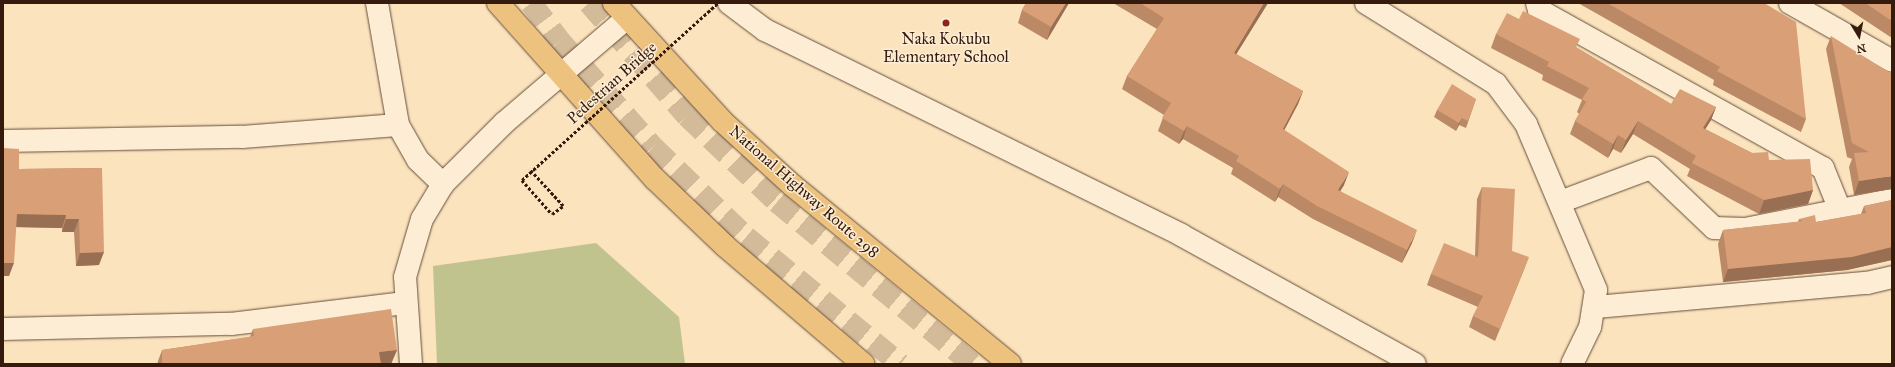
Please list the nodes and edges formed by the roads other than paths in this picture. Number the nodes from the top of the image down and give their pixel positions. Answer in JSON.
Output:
{"nodes":[{"id":1,"x":377,"y":3,"type":"edge"},
{"id":2,"x":498,"y":3,"type":"edge"},
{"id":3,"x":729,"y":3,"type":"edge"},
{"id":4,"x":1366,"y":3,"type":"edge"},
{"id":5,"x":1537,"y":3,"type":"edge"},
{"id":6,"x":1790,"y":3,"type":"edge"},
{"id":7,"x":621,"y":10,"type":"edge"},
{"id":8,"x":1892,"y":61,"type":"edge"},
{"id":9,"x":560,"y":76,"type":"junction"},
{"id":10,"x":398,"y":125,"type":"junction"},
{"id":11,"x":3,"y":141,"type":"edge"},
{"id":12,"x":443,"y":184,"type":"junction"},
{"id":13,"x":1892,"y":200,"type":"edge"},
{"id":14,"x":1560,"y":202,"type":"junction"},
{"id":15,"x":1840,"y":210,"type":"junction"},
{"id":16,"x":1892,"y":277,"type":"edge"},
{"id":17,"x":405,"y":303,"type":"junction"},
{"id":18,"x":1596,"y":307,"type":"junction"},
{"id":19,"x":3,"y":329,"type":"edge"},
{"id":20,"x":411,"y":364,"type":"edge"},
{"id":21,"x":863,"y":364,"type":"edge"},
{"id":22,"x":1010,"y":364,"type":"edge"},
{"id":23,"x":1415,"y":364,"type":"edge"},
{"id":24,"x":1572,"y":364,"type":"edge"}],
"edges":[{"from":1,"to":10,"type":"street"},
{"from":2,"to":9,"type":"highway"},
{"from":3,"to":23,"type":"street"},
{"from":4,"to":14,"type":"street"},
{"from":5,"to":15,"type":"street"},
{"from":6,"to":8,"type":"street"},
{"from":7,"to":9,"type":"street"},
{"from":7,"to":22,"type":"highway","name":"National Highway Route 298"},
{"from":9,"to":12,"type":"street"},
{"from":9,"to":21,"type":"highway"},
{"from":10,"to":11,"type":"street"},
{"from":10,"to":12,"type":"street"},
{"from":12,"to":17,"type":"street"},
{"from":13,"to":15,"type":"street"},
{"from":14,"to":15,"type":"street"},
{"from":14,"to":18,"type":"street"},
{"from":16,"to":18,"type":"street"},
{"from":17,"to":19,"type":"street"},
{"from":17,"to":20,"type":"street"},
{"from":18,"to":24,"type":"street"}]}
